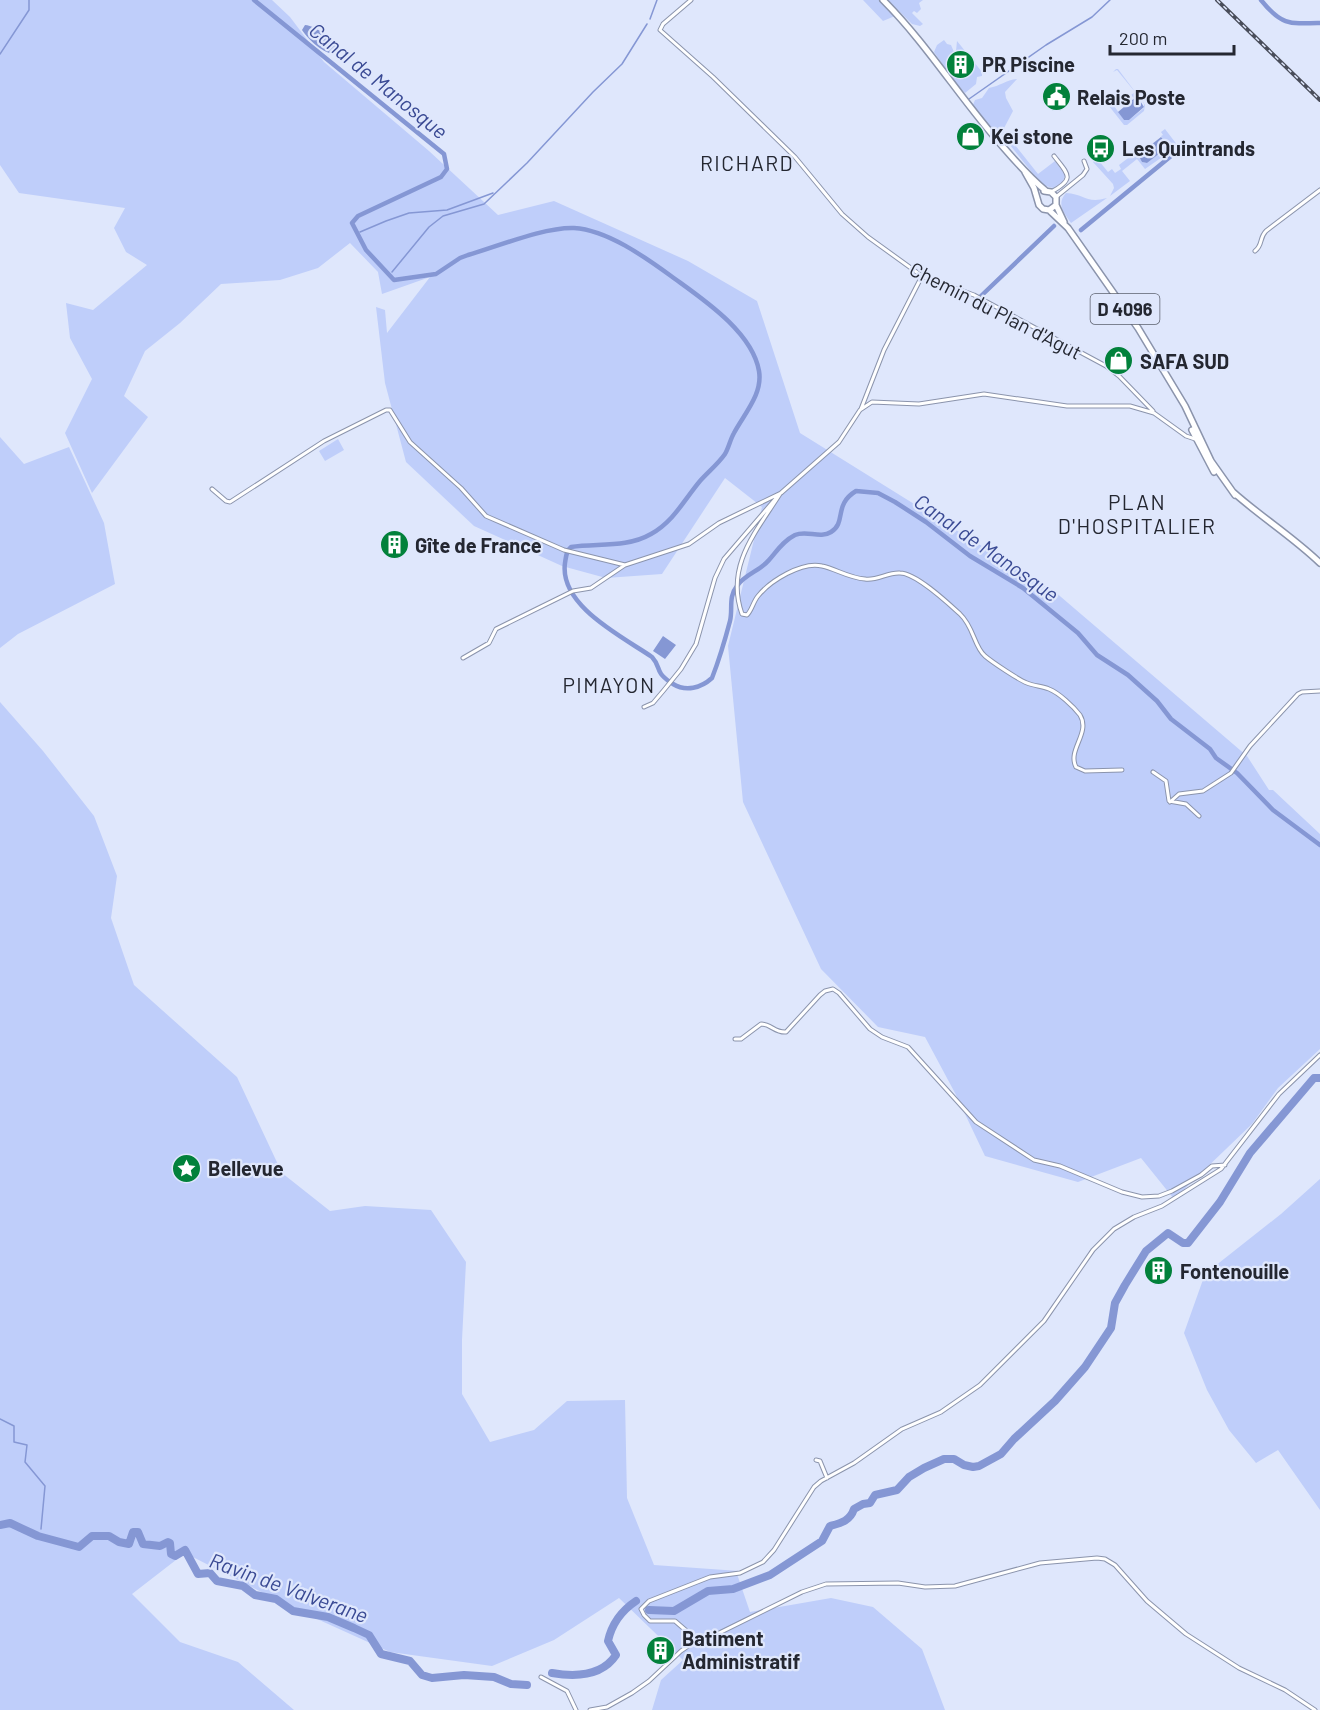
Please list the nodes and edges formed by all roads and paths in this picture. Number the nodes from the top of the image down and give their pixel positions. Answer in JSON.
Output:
{"nodes":[{"id":1,"x":691,"y":0,"type":"edge"},
{"id":2,"x":883,"y":0,"type":"edge"},
{"id":3,"x":1054,"y":156,"type":"dead end"},
{"id":4,"x":1084,"y":161,"type":"dead end"},
{"id":5,"x":1026,"y":172,"type":"junction"},
{"id":6,"x":1320,"y":190,"type":"edge"},
{"id":7,"x":1049,"y":191,"type":"junction"},
{"id":8,"x":1056,"y":197,"type":"junction"},
{"id":9,"x":1037,"y":200,"type":"junction"},
{"id":10,"x":1056,"y":205,"type":"junction"},
{"id":11,"x":1049,"y":210,"type":"junction"},
{"id":12,"x":1068,"y":228,"type":"junction"},
{"id":13,"x":1255,"y":251,"type":"dead end"},
{"id":14,"x":922,"y":276,"type":"junction"},
{"id":15,"x":1177,"y":392,"type":"junction"},
{"id":16,"x":860,"y":410,"type":"junction"},
{"id":17,"x":1154,"y":413,"type":"junction"},
{"id":18,"x":1196,"y":439,"type":"junction"},
{"id":19,"x":1211,"y":461,"type":"junction"},
{"id":20,"x":212,"y":489,"type":"dead end"},
{"id":21,"x":781,"y":493,"type":"junction"},
{"id":22,"x":1235,"y":495,"type":"junction"},
{"id":23,"x":1320,"y":562,"type":"edge"},
{"id":24,"x":625,"y":565,"type":"junction"},
{"id":25,"x":465,"y":657,"type":"dead end"},
{"id":26,"x":1320,"y":691,"type":"edge"},
{"id":27,"x":644,"y":707,"type":"dead end"},
{"id":28,"x":1122,"y":770,"type":"dead end"},
{"id":29,"x":1153,"y":772,"type":"dead end"},
{"id":30,"x":1170,"y":802,"type":"junction"},
{"id":31,"x":1199,"y":816,"type":"dead end"},
{"id":32,"x":735,"y":1039,"type":"dead end"},
{"id":33,"x":1320,"y":1055,"type":"edge"},
{"id":34,"x":1225,"y":1165,"type":"junction"},
{"id":35,"x":816,"y":1460,"type":"dead end"},
{"id":36,"x":827,"y":1478,"type":"junction"},
{"id":37,"x":697,"y":1640,"type":"junction"},
{"id":38,"x":542,"y":1677,"type":"dead end"},
{"id":39,"x":576,"y":1710,"type":"edge"},
{"id":40,"x":590,"y":1710,"type":"edge"},
{"id":41,"x":1315,"y":1710,"type":"edge"}],
"edges":[{"from":1,"to":14,"type":"street","name":"Chemin du Plan d'Agut"},
{"from":2,"to":5,"type":"main road"},
{"from":3,"to":7,"type":"street"},
{"from":4,"to":8,"type":"street"},
{"from":5,"to":7,"type":"main road"},
{"from":5,"to":9,"type":"main road"},
{"from":6,"to":13,"type":"street"},
{"from":7,"to":8,"type":"main road"},
{"from":7,"to":9,"type":"main road"},
{"from":8,"to":10,"type":"main road"},
{"from":9,"to":11,"type":"main road"},
{"from":10,"to":11,"type":"main road"},
{"from":10,"to":12,"type":"main road","number":"D 4096"},
{"from":11,"to":12,"type":"main road","number":"D 4096"},
{"from":12,"to":15,"type":"main road","number":"D 4096"},
{"from":14,"to":16,"type":"street"},
{"from":14,"to":17,"type":"street","name":"Chemin du Plan d'Agut"},
{"from":15,"to":18,"type":"main road","number":"D 4096"},
{"from":15,"to":19,"type":"main road","number":"D 4096"},
{"from":16,"to":17,"type":"street"},
{"from":16,"to":21,"type":"street"},
{"from":17,"to":18,"type":"street"},
{"from":18,"to":19,"type":"street"},
{"from":18,"to":22,"type":"main road","number":"D 4096"},
{"from":19,"to":22,"type":"main road","number":"D 4096"},
{"from":20,"to":24,"type":"street"},
{"from":21,"to":24,"type":"street"},
{"from":21,"to":27,"type":"street"},
{"from":21,"to":28,"type":"street"},
{"from":22,"to":23,"type":"main road","number":"D 4096"},
{"from":24,"to":25,"type":"street"},
{"from":26,"to":30,"type":"street"},
{"from":29,"to":30,"type":"street"},
{"from":30,"to":31,"type":"street"},
{"from":32,"to":34,"type":"street"},
{"from":33,"to":34,"type":"street"},
{"from":34,"to":36,"type":"street"},
{"from":35,"to":36,"type":"street"},
{"from":36,"to":37,"type":"street"},
{"from":37,"to":40,"type":"street"},
{"from":37,"to":41,"type":"street"},
{"from":38,"to":39,"type":"street"}]}
